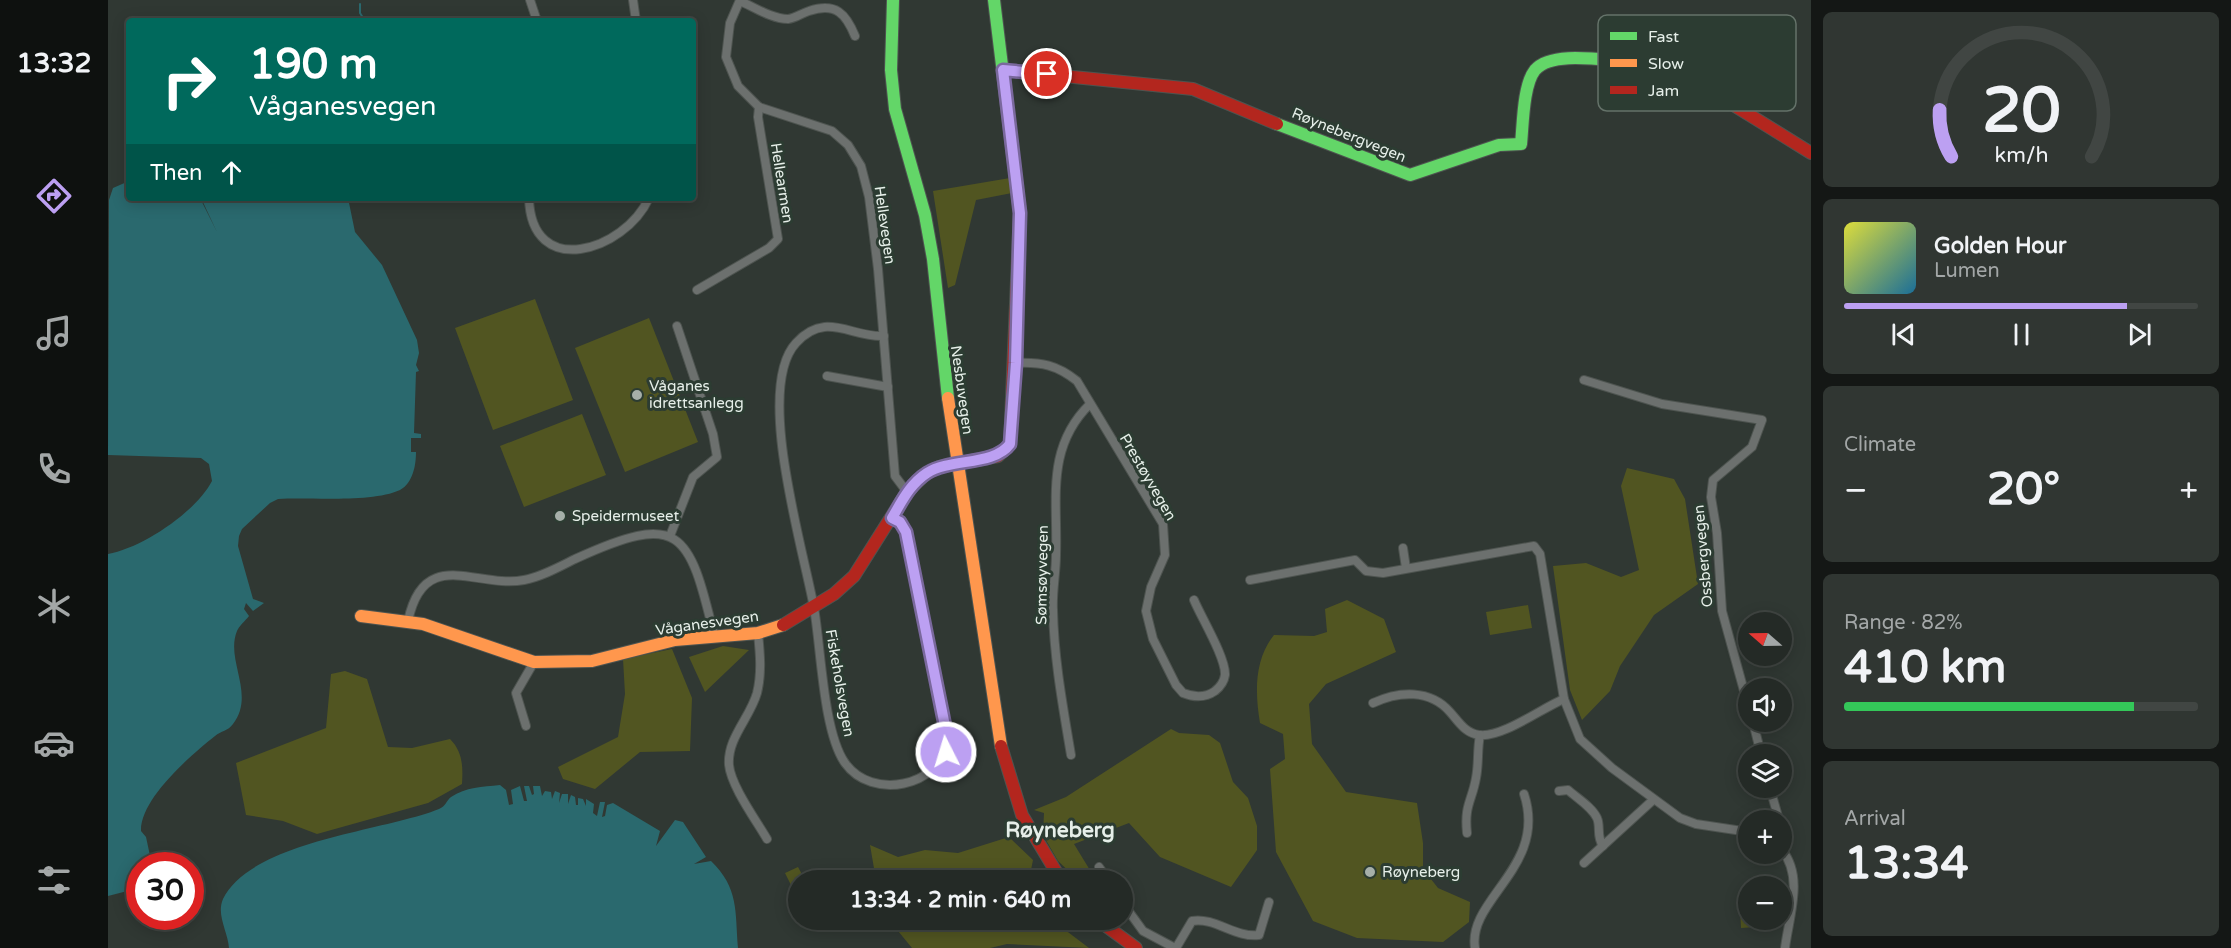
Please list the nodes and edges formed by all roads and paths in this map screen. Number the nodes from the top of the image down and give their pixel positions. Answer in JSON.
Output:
{"nodes":[{"id":1,"x":530,"y":0,"type":"edge"},
{"id":2,"x":633,"y":0,"type":"edge"},
{"id":3,"x":894,"y":0,"type":"edge"},
{"id":4,"x":994,"y":0,"type":"edge"},
{"id":5,"x":740,"y":1,"type":"edge"},
{"id":6,"x":536,"y":18,"type":"edge"},
{"id":7,"x":636,"y":18,"type":"edge"},
{"id":8,"x":855,"y":36,"type":"dead end"},
{"id":9,"x":1598,"y":59,"type":"edge"},
{"id":10,"x":1003,"y":70,"type":"junction"},
{"id":11,"x":759,"y":107,"type":"junction"},
{"id":12,"x":1743,"y":111,"type":"edge"},
{"id":13,"x":1811,"y":153,"type":"edge"},
{"id":14,"x":530,"y":201,"type":"edge"},
{"id":15,"x":647,"y":201,"type":"edge"},
{"id":16,"x":697,"y":290,"type":"dead end"},
{"id":17,"x":677,"y":326,"type":"dead end"},
{"id":18,"x":884,"y":336,"type":"junction"},
{"id":19,"x":1016,"y":363,"type":"junction"},
{"id":20,"x":827,"y":376,"type":"dead end"},
{"id":21,"x":1584,"y":380,"type":"dead end"},
{"id":22,"x":888,"y":387,"type":"junction"},
{"id":23,"x":1090,"y":404,"type":"junction"},
{"id":24,"x":958,"y":463,"type":"junction"},
{"id":25,"x":907,"y":492,"type":"junction"},
{"id":26,"x":892,"y":518,"type":"junction"},
{"id":27,"x":670,"y":536,"type":"junction"},
{"id":28,"x":1403,"y":548,"type":"dead end"},
{"id":29,"x":1406,"y":568,"type":"junction"},
{"id":30,"x":1250,"y":580,"type":"dead end"},
{"id":31,"x":1194,"y":600,"type":"dead end"},
{"id":32,"x":814,"y":609,"type":"junction"},
{"id":33,"x":361,"y":616,"type":"dead end"},
{"id":34,"x":408,"y":621,"type":"junction"},
{"id":35,"x":758,"y":633,"type":"junction"},
{"id":36,"x":714,"y":635,"type":"junction"},
{"id":37,"x":534,"y":662,"type":"junction"},
{"id":38,"x":1740,"y":678,"type":"edge"},
{"id":39,"x":1564,"y":699,"type":"junction"},
{"id":40,"x":1373,"y":703,"type":"dead end"},
{"id":41,"x":526,"y":726,"type":"dead end"},
{"id":42,"x":1480,"y":735,"type":"junction"},
{"id":43,"x":1071,"y":755,"type":"dead end"},
{"id":44,"x":1559,"y":791,"type":"dead end"},
{"id":45,"x":1524,"y":794,"type":"dead end"},
{"id":46,"x":1653,"y":800,"type":"junction"},
{"id":47,"x":1738,"y":830,"type":"edge"},
{"id":48,"x":1467,"y":833,"type":"dead end"},
{"id":49,"x":767,"y":839,"type":"dead end"},
{"id":50,"x":1603,"y":846,"type":"junction"},
{"id":51,"x":1584,"y":863,"type":"dead end"},
{"id":52,"x":1791,"y":864,"type":"edge"},
{"id":53,"x":1099,"y":867,"type":"dead end"},
{"id":54,"x":1054,"y":870,"type":"edge"},
{"id":55,"x":1101,"y":870,"type":"edge"},
{"id":56,"x":1269,"y":902,"type":"dead end"},
{"id":57,"x":1133,"y":917,"type":"edge"},
{"id":58,"x":1111,"y":930,"type":"edge"},
{"id":59,"x":1131,"y":946,"type":"edge"},
{"id":60,"x":1176,"y":948,"type":"edge"},
{"id":61,"x":1474,"y":948,"type":"edge"},
{"id":62,"x":1785,"y":948,"type":"edge"}],
"edges":[{"from":1,"to":6,"type":"street"},
{"from":2,"to":7,"type":"street"},
{"from":3,"to":24,"type":"street","name":"Nesbuvegen"},
{"from":4,"to":10,"type":"street","name":"Våganesvegen"},
{"from":5,"to":8,"type":"street"},
{"from":5,"to":11,"type":"street","name":"Hellevegen"},
{"from":9,"to":10,"type":"street","name":"Røynebergvegen"},
{"from":10,"to":19,"type":"street","name":"Våganesvegen"},
{"from":11,"to":16,"type":"street","name":"Hellearmen"},
{"from":11,"to":18,"type":"street","name":"Hellevegen"},
{"from":12,"to":13,"type":"street","name":"Røynebergvegen"},
{"from":14,"to":15,"type":"street"},
{"from":17,"to":27,"type":"street"},
{"from":18,"to":22,"type":"street","name":"Hellevegen"},
{"from":18,"to":32,"type":"street","name":"Fiskeholsvegen"},
{"from":19,"to":23,"type":"street","name":"Prestøyvegen"},
{"from":19,"to":24,"type":"street","name":"Våganesvegen"},
{"from":20,"to":22,"type":"street"},
{"from":21,"to":38,"type":"street","name":"Ossbergvegen"},
{"from":22,"to":25,"type":"street","name":"Hellevegen"},
{"from":23,"to":31,"type":"street","name":"Prestøyvegen"},
{"from":23,"to":43,"type":"street","name":"Sømsøyvegen"},
{"from":24,"to":25,"type":"street","name":"Våganesvegen"},
{"from":24,"to":54,"type":"street","name":"Nesbuvegen"},
{"from":25,"to":26,"type":"street","name":"Våganesvegen"},
{"from":26,"to":32,"type":"street","name":"Våganesvegen"},
{"from":26,"to":32,"type":"street","name":"Fiskeholsvegen"},
{"from":27,"to":34,"type":"street"},
{"from":27,"to":36,"type":"street"},
{"from":28,"to":29,"type":"street"},
{"from":29,"to":30,"type":"street"},
{"from":29,"to":39,"type":"street"},
{"from":32,"to":35,"type":"street","name":"Våganesvegen"},
{"from":33,"to":34,"type":"street","name":"Våganesvegen"},
{"from":34,"to":37,"type":"street","name":"Våganesvegen"},
{"from":35,"to":36,"type":"street","name":"Våganesvegen"},
{"from":35,"to":49,"type":"street"},
{"from":36,"to":37,"type":"street","name":"Våganesvegen"},
{"from":37,"to":41,"type":"street"},
{"from":39,"to":42,"type":"street"},
{"from":39,"to":46,"type":"street"},
{"from":40,"to":42,"type":"street"},
{"from":42,"to":48,"type":"street"},
{"from":44,"to":50,"type":"street"},
{"from":45,"to":61,"type":"street"},
{"from":46,"to":47,"type":"street"},
{"from":46,"to":50,"type":"street"},
{"from":50,"to":51,"type":"street"},
{"from":52,"to":62,"type":"street"},
{"from":53,"to":55,"type":"street"},
{"from":56,"to":60,"type":"street"},
{"from":57,"to":60,"type":"street"},
{"from":58,"to":59,"type":"street"}]}
